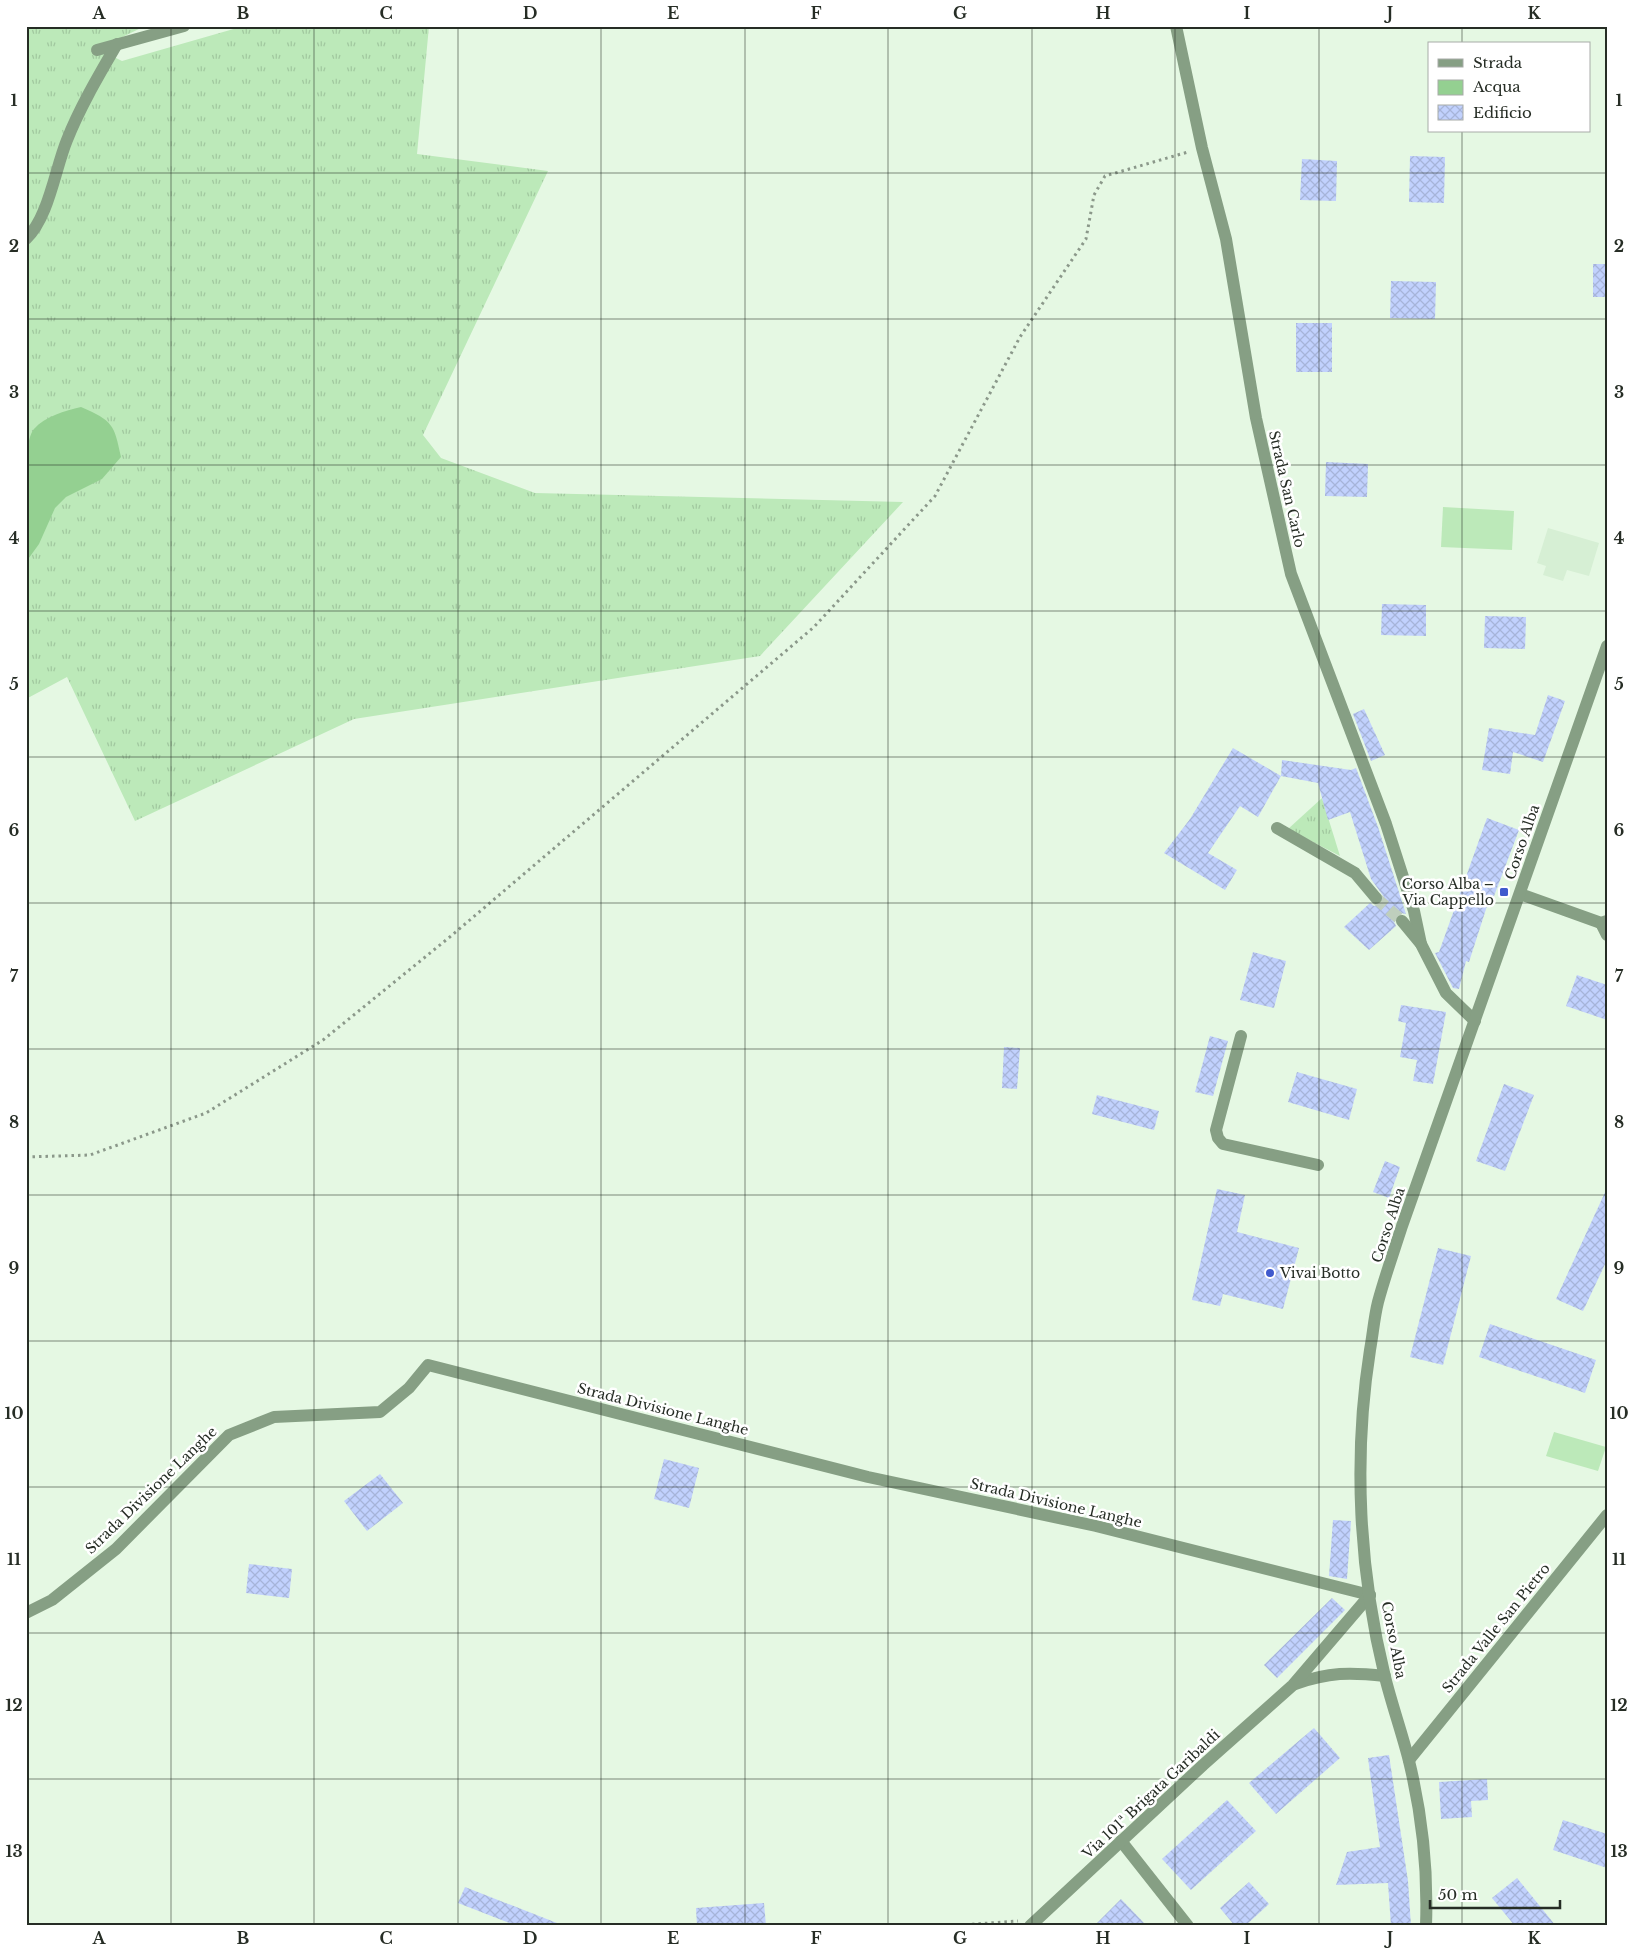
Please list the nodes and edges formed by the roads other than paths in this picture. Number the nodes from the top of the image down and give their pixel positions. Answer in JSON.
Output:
{"nodes":[{"id":1,"x":184,"y":26,"type":"edge"},
{"id":2,"x":1176,"y":26,"type":"edge"},
{"id":3,"x":117,"y":44,"type":"junction"},
{"id":4,"x":97,"y":50,"type":"dead end"},
{"id":5,"x":26,"y":239,"type":"edge"},
{"id":6,"x":1607,"y":646,"type":"edge"},
{"id":7,"x":1277,"y":828,"type":"dead end"},
{"id":8,"x":1520,"y":894,"type":"junction"},
{"id":9,"x":1376,"y":898,"type":"tunnel mouth"},
{"id":10,"x":1402,"y":921,"type":"tunnel mouth"},
{"id":11,"x":1604,"y":922,"type":"edge"},
{"id":12,"x":1607,"y":935,"type":"edge"},
{"id":13,"x":1422,"y":944,"type":"junction"},
{"id":14,"x":1475,"y":1021,"type":"junction"},
{"id":15,"x":1241,"y":1036,"type":"dead end"},
{"id":16,"x":1318,"y":1165,"type":"dead end"},
{"id":17,"x":1607,"y":1515,"type":"edge"},
{"id":18,"x":1370,"y":1595,"type":"junction"},
{"id":19,"x":26,"y":1613,"type":"edge"},
{"id":20,"x":1385,"y":1676,"type":"junction"},
{"id":21,"x":1293,"y":1685,"type":"junction"},
{"id":22,"x":1409,"y":1760,"type":"junction"},
{"id":23,"x":1121,"y":1841,"type":"junction"},
{"id":24,"x":1032,"y":1923,"type":"edge"},
{"id":25,"x":1188,"y":1926,"type":"edge"},
{"id":26,"x":1426,"y":1926,"type":"edge"}],
"edges":[{"from":1,"to":3,"type":"street"},
{"from":2,"to":13,"type":"street","name":"Strada San Carlo"},
{"from":3,"to":4,"type":"street"},
{"from":3,"to":5,"type":"street"},
{"from":6,"to":8,"type":"street","name":"Corso Alba"},
{"from":7,"to":9,"type":"street"},
{"from":8,"to":11,"type":"street"},
{"from":8,"to":14,"type":"street","name":"Corso Alba"},
{"from":10,"to":13,"type":"street","name":"Strada San Carlo"},
{"from":11,"to":12,"type":"street"},
{"from":13,"to":14,"type":"street","name":"Strada San Carlo"},
{"from":14,"to":18,"type":"street","name":"Corso Alba"},
{"from":15,"to":16,"type":"street"},
{"from":17,"to":22,"type":"street","name":"Strada Valle San Pietro"},
{"from":18,"to":19,"type":"street","name":"Strada Divisione Langhe"},
{"from":18,"to":20,"type":"street","name":"Corso Alba"},
{"from":18,"to":21,"type":"street","name":"Via 101ª Brigata Garibaldi"},
{"from":20,"to":21,"type":"street","name":"Via 101ª Brigata Garibaldi"},
{"from":20,"to":22,"type":"street","name":"Corso Alba"},
{"from":21,"to":23,"type":"street","name":"Via 101ª Brigata Garibaldi"},
{"from":22,"to":26,"type":"street","name":"Corso Alba"},
{"from":23,"to":24,"type":"street","name":"Via 101ª Brigata Garibaldi"},
{"from":23,"to":25,"type":"street"}]}
